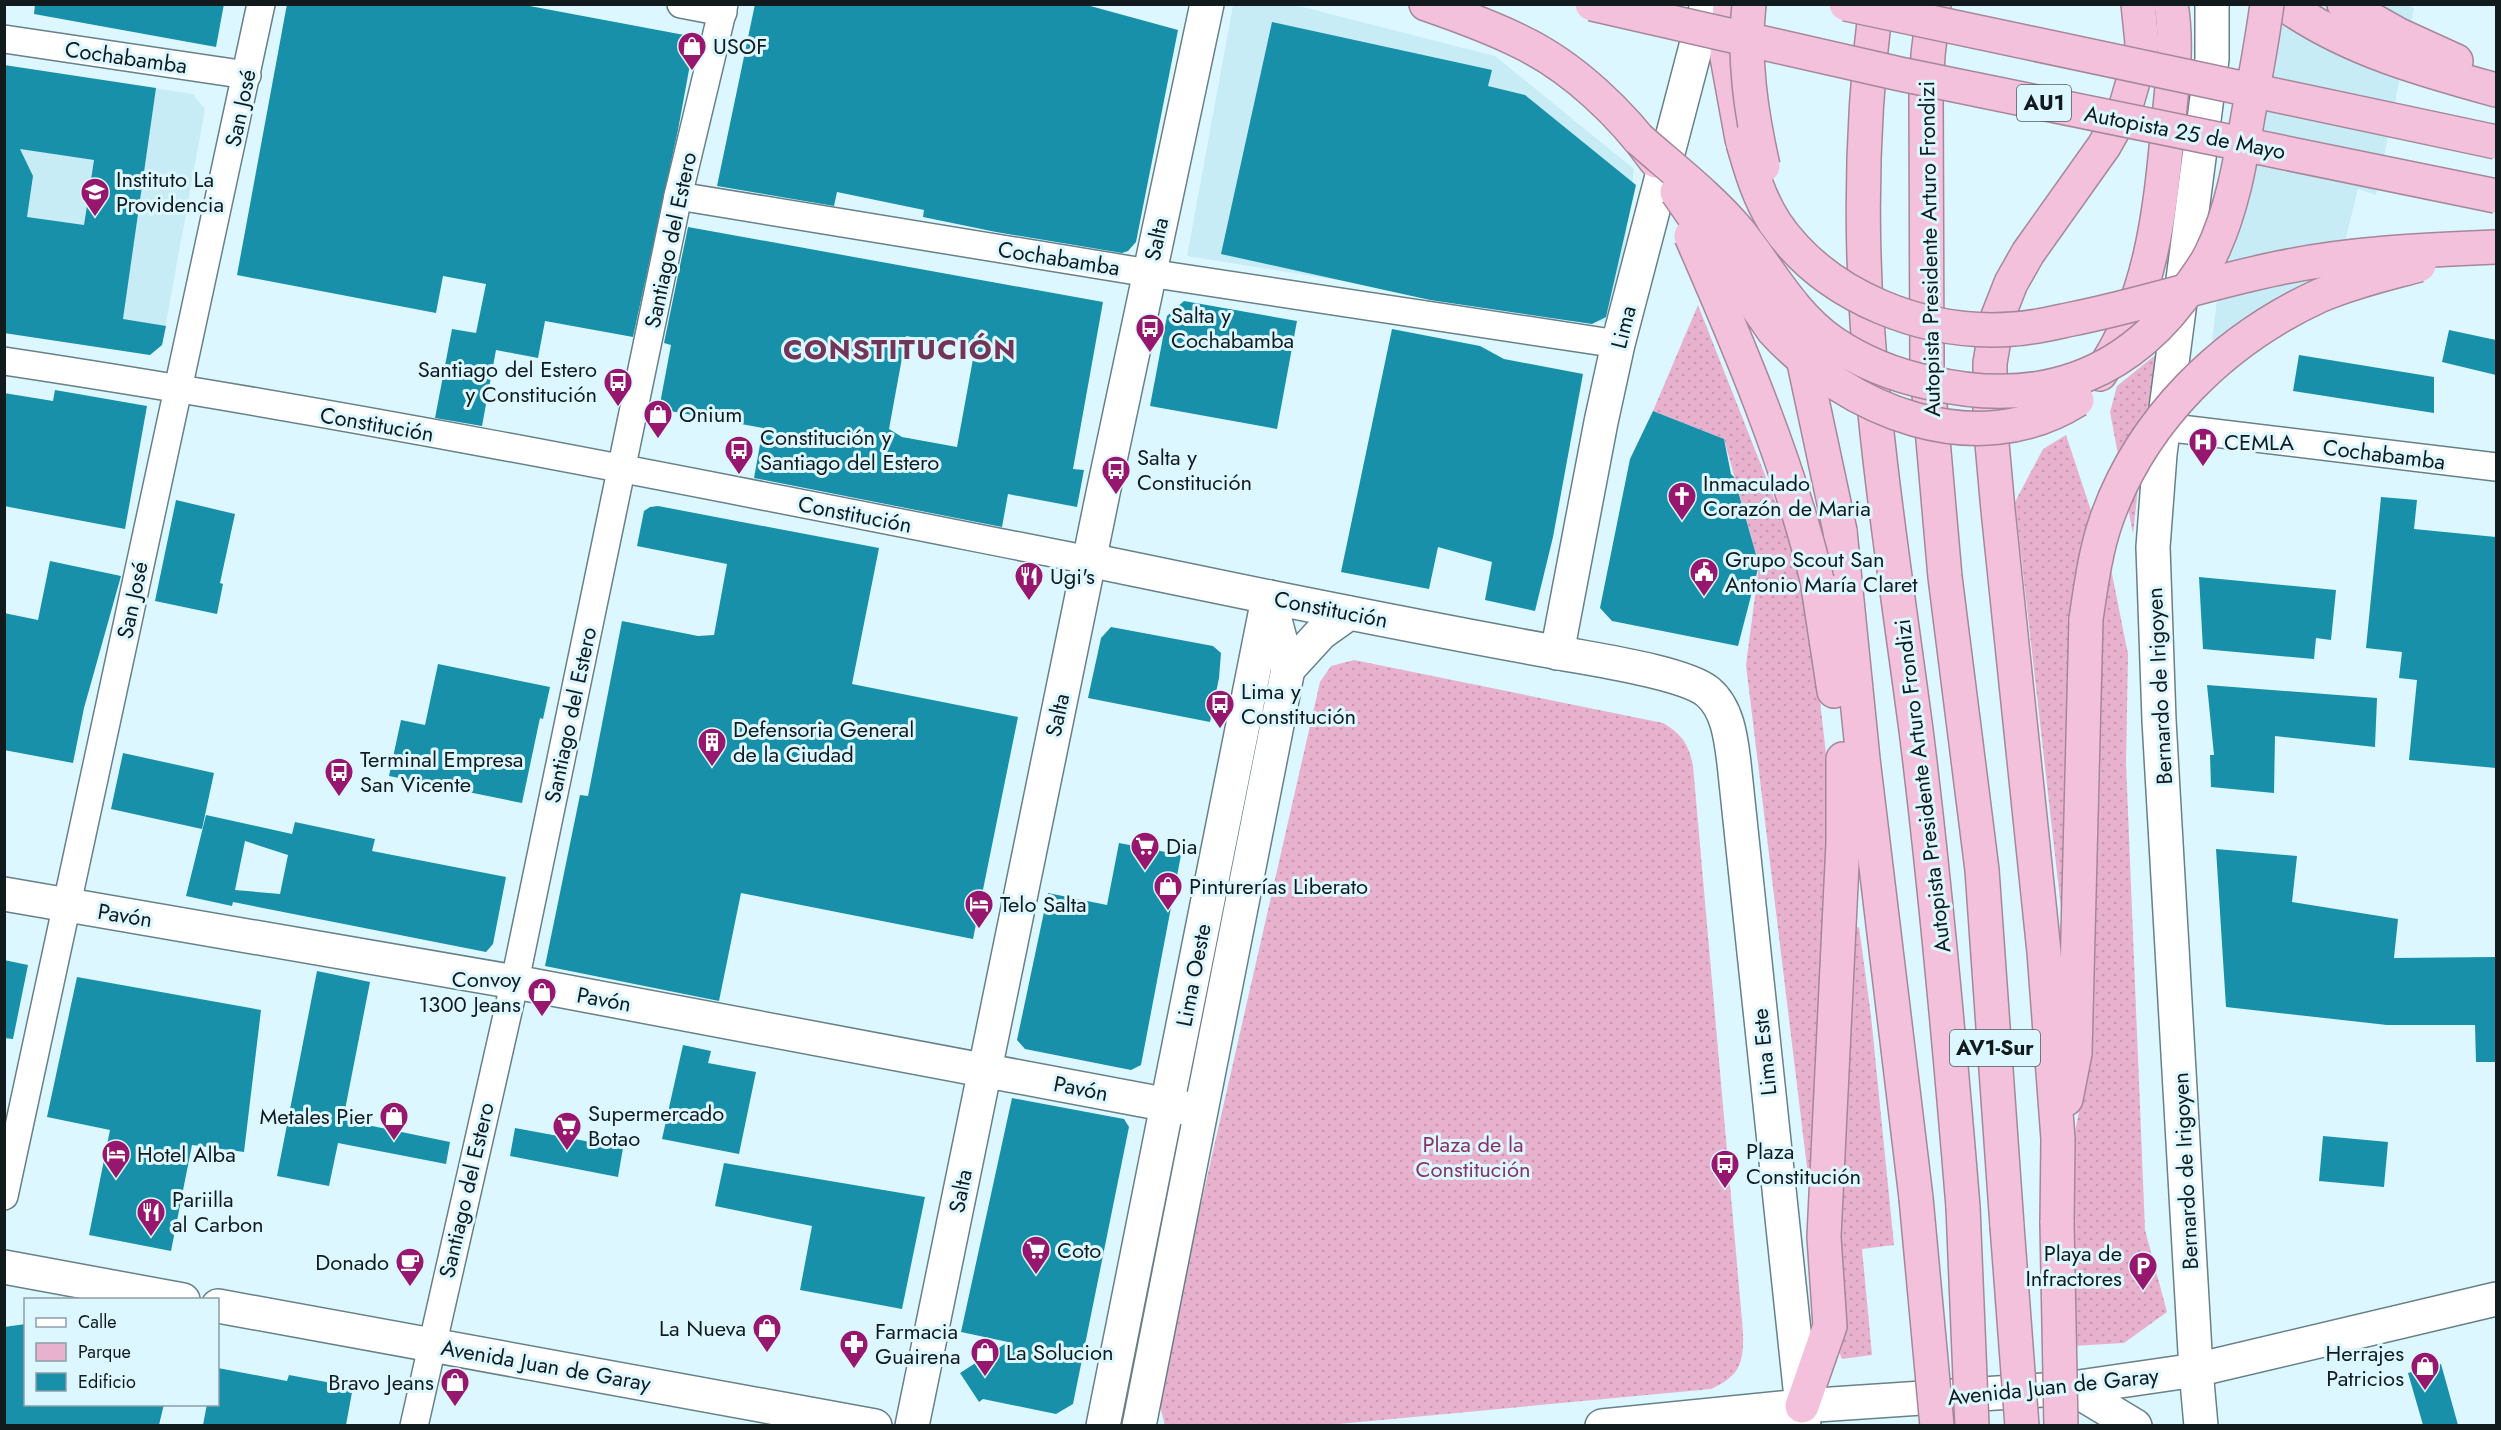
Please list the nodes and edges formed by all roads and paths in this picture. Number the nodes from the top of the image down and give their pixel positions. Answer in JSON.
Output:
{"nodes":[{"id":1,"x":261,"y":4,"type":"edge"},
{"id":2,"x":681,"y":4,"type":"edge"},
{"id":3,"x":1207,"y":4,"type":"edge"},
{"id":4,"x":1426,"y":4,"type":"edge"},
{"id":5,"x":1592,"y":4,"type":"edge"},
{"id":6,"x":1707,"y":4,"type":"edge"},
{"id":7,"x":1730,"y":4,"type":"edge"},
{"id":8,"x":1749,"y":4,"type":"edge"},
{"id":9,"x":1846,"y":4,"type":"edge"},
{"id":10,"x":1876,"y":4,"type":"edge"},
{"id":11,"x":1934,"y":4,"type":"edge"},
{"id":12,"x":2138,"y":4,"type":"edge"},
{"id":13,"x":2171,"y":4,"type":"edge"},
{"id":14,"x":2212,"y":4,"type":"edge"},
{"id":15,"x":2267,"y":4,"type":"edge"},
{"id":16,"x":2284,"y":4,"type":"edge"},
{"id":17,"x":2344,"y":4,"type":"edge"},
{"id":18,"x":723,"y":8,"type":"edge"},
{"id":19,"x":4,"y":39,"type":"edge"},
{"id":20,"x":247,"y":75,"type":"junction"},
{"id":21,"x":2496,"y":77,"type":"edge"},
{"id":22,"x":2496,"y":90,"type":"edge"},
{"id":23,"x":1639,"y":139,"type":"junction"},
{"id":24,"x":2496,"y":142,"type":"edge"},
{"id":25,"x":1662,"y":171,"type":"junction"},
{"id":26,"x":678,"y":196,"type":"junction"},
{"id":27,"x":2496,"y":196,"type":"edge"},
{"id":28,"x":2496,"y":248,"type":"edge"},
{"id":29,"x":1149,"y":273,"type":"junction"},
{"id":30,"x":1618,"y":345,"type":"junction"},
{"id":31,"x":4,"y":361,"type":"edge"},
{"id":32,"x":177,"y":387,"type":"junction"},
{"id":33,"x":2163,"y":427,"type":"junction"},
{"id":34,"x":622,"y":468,"type":"junction"},
{"id":35,"x":2496,"y":468,"type":"edge"},
{"id":36,"x":1089,"y":560,"type":"junction"},
{"id":37,"x":1269,"y":597,"type":"junction"},
{"id":38,"x":1349,"y":613,"type":"junction"},
{"id":39,"x":1557,"y":653,"type":"junction"},
{"id":40,"x":1288,"y":669,"type":"junction"},
{"id":41,"x":1701,"y":687,"type":"joint"},
{"id":42,"x":1843,"y":759,"type":"junction"},
{"id":43,"x":4,"y":894,"type":"edge"},
{"id":44,"x":68,"y":905,"type":"junction"},
{"id":45,"x":515,"y":982,"type":"junction"},
{"id":46,"x":984,"y":1069,"type":"junction"},
{"id":47,"x":1167,"y":1105,"type":"junction"},
{"id":48,"x":1201,"y":1111,"type":"junction"},
{"id":49,"x":2058,"y":1138,"type":"junction"},
{"id":50,"x":4,"y":1196,"type":"edge"},
{"id":51,"x":1908,"y":1201,"type":"junction"},
{"id":52,"x":4,"y":1268,"type":"edge"},
{"id":53,"x":177,"y":1298,"type":"edge"},
{"id":54,"x":2496,"y":1299,"type":"edge"},
{"id":55,"x":219,"y":1306,"type":"edge"},
{"id":56,"x":432,"y":1344,"type":"junction"},
{"id":57,"x":2196,"y":1370,"type":"junction"},
{"id":58,"x":2072,"y":1388,"type":"junction"},
{"id":59,"x":1803,"y":1416,"type":"edge"},
{"id":60,"x":414,"y":1425,"type":"edge"},
{"id":61,"x":875,"y":1425,"type":"edge"},
{"id":62,"x":912,"y":1425,"type":"edge"},
{"id":63,"x":1103,"y":1425,"type":"edge"},
{"id":64,"x":1139,"y":1425,"type":"edge"},
{"id":65,"x":1602,"y":1425,"type":"edge"},
{"id":66,"x":1935,"y":1425,"type":"edge"},
{"id":67,"x":1972,"y":1425,"type":"edge"},
{"id":68,"x":2022,"y":1425,"type":"edge"},
{"id":69,"x":2061,"y":1425,"type":"edge"},
{"id":70,"x":2135,"y":1425,"type":"edge"},
{"id":71,"x":2201,"y":1425,"type":"edge"}],
"edges":[{"from":1,"to":20,"type":"street","name":"San José"},
{"from":2,"to":18,"type":"street"},
{"from":3,"to":29,"type":"street","name":"Salta"},
{"from":4,"to":23,"type":"highway"},
{"from":5,"to":27,"type":"highway","name":"Autopista 25 de Mayo","number":"AU1","bridge":true},
{"from":6,"to":30,"type":"street","name":"Lima"},
{"from":7,"to":28,"type":"highway","bridge":true},
{"from":8,"to":51,"type":"highway","bridge":true},
{"from":9,"to":24,"type":"highway","number":"AU1","bridge":true},
{"from":10,"to":67,"type":"highway","name":"Autopista Presidente Arturo Frondizi","number":"AV1-Sur","bridge":true},
{"from":11,"to":68,"type":"highway","name":"Autopista Presidente Arturo Frondizi","number":"AV1-Sur","bridge":true},
{"from":12,"to":49,"type":"highway"},
{"from":13,"to":25,"type":"highway","bridge":true},
{"from":14,"to":33,"type":"street","name":"Bernardo de Irigoyen"},
{"from":15,"to":23,"type":"highway","bridge":true},
{"from":16,"to":22,"type":"highway"},
{"from":17,"to":21,"type":"highway"},
{"from":18,"to":26,"type":"street","name":"Santiago del Estero"},
{"from":19,"to":20,"type":"street","name":"Cochabamba"},
{"from":20,"to":32,"type":"street","name":"San José"},
{"from":23,"to":25,"type":"highway","bridge":true},
{"from":25,"to":42,"type":"highway","bridge":true},
{"from":26,"to":29,"type":"street","name":"Cochabamba"},
{"from":26,"to":34,"type":"street","name":"Santiago del Estero"},
{"from":28,"to":49,"type":"highway","bridge":true},
{"from":29,"to":30,"type":"street","name":"Cochabamba"},
{"from":29,"to":36,"type":"street","name":"Salta"},
{"from":30,"to":39,"type":"street","name":"Lima"},
{"from":31,"to":32,"type":"street","name":"Constitución"},
{"from":32,"to":34,"type":"street","name":"Constitución"},
{"from":32,"to":44,"type":"street","name":"San José"},
{"from":33,"to":35,"type":"street","name":"Cochabamba"},
{"from":33,"to":57,"type":"street","name":"Bernardo de Irigoyen"},
{"from":34,"to":36,"type":"street","name":"Constitución"},
{"from":34,"to":45,"type":"street","name":"Santiago del Estero"},
{"from":36,"to":37,"type":"street","name":"Constitución"},
{"from":36,"to":46,"type":"street","name":"Salta"},
{"from":37,"to":38,"type":"street","name":"Constitución"},
{"from":37,"to":40,"type":"street","name":"Lima Oeste"},
{"from":37,"to":47,"type":"street","name":"Lima Oeste"},
{"from":38,"to":39,"type":"street","name":"Constitución"},
{"from":38,"to":40,"type":"street"},
{"from":39,"to":41,"type":"street","name":"Constitución"},
{"from":40,"to":48,"type":"street","name":"Lima Oeste"},
{"from":41,"to":59,"type":"street","name":"Lima Este"},
{"from":42,"to":51,"type":"highway"},
{"from":42,"to":59,"type":"highway"},
{"from":43,"to":44,"type":"street","name":"Pavón"},
{"from":44,"to":45,"type":"street","name":"Pavón"},
{"from":44,"to":50,"type":"street","name":"San José"},
{"from":45,"to":46,"type":"street","name":"Pavón"},
{"from":45,"to":56,"type":"street","name":"Santiago del Estero"},
{"from":46,"to":47,"type":"street","name":"Pavón"},
{"from":46,"to":62,"type":"street","name":"Salta"},
{"from":47,"to":48,"type":"street","name":"Pavón"},
{"from":47,"to":63,"type":"street","name":"Lima Oeste"},
{"from":48,"to":64,"type":"street","name":"Lima Oeste"},
{"from":49,"to":69,"type":"highway","bridge":true},
{"from":51,"to":66,"type":"highway","bridge":true},
{"from":52,"to":53,"type":"street"},
{"from":54,"to":57,"type":"street","name":"Avenida Juan de Garay"},
{"from":55,"to":56,"type":"street","name":"Avenida Juan de Garay"},
{"from":56,"to":60,"type":"street","name":"Santiago del Estero"},
{"from":56,"to":61,"type":"street","name":"Avenida Juan de Garay"},
{"from":57,"to":58,"type":"street","name":"Avenida Juan de Garay"},
{"from":57,"to":71,"type":"street","name":"Bernardo de Irigoyen"},
{"from":58,"to":59,"type":"street","name":"Avenida Juan de Garay"},
{"from":58,"to":70,"type":"street"},
{"from":59,"to":65,"type":"street","name":"Avenida Juan de Garay"}]}
